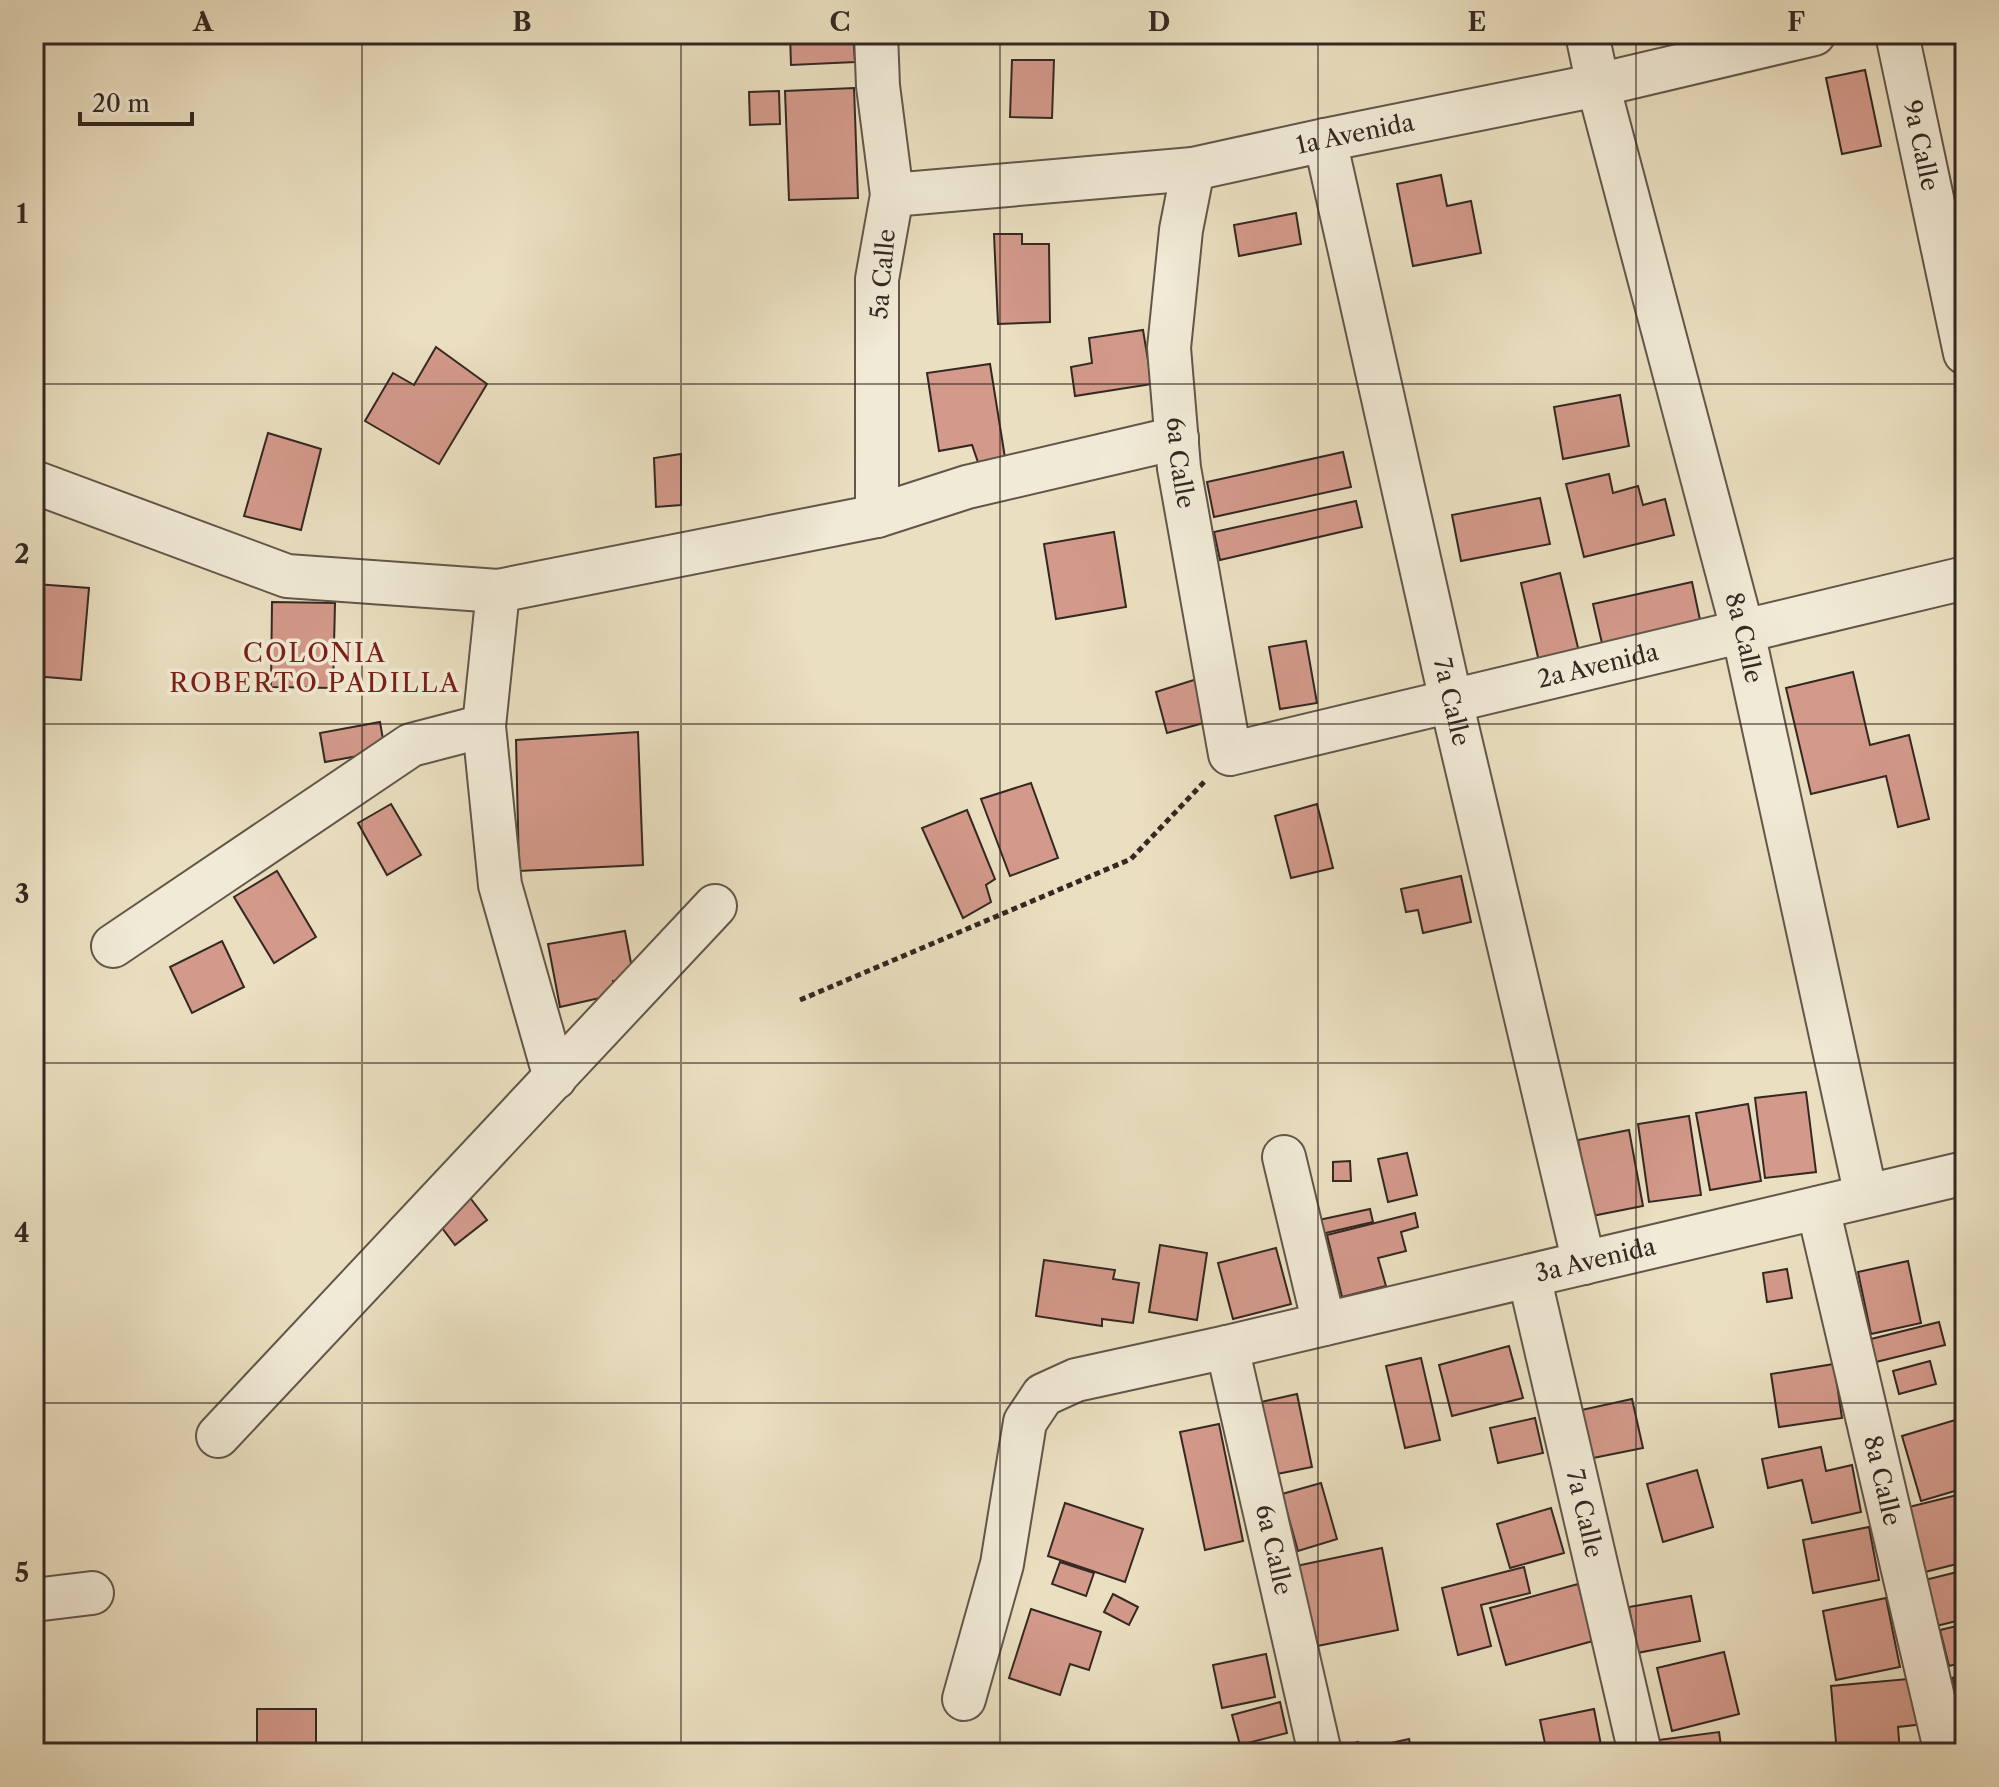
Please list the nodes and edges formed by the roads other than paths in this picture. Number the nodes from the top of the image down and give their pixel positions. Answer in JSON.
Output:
{"nodes":[{"id":1,"x":876,"y":34,"type":"edge"},
{"id":2,"x":1587,"y":34,"type":"edge"},
{"id":3,"x":1814,"y":34,"type":"edge"},
{"id":4,"x":1897,"y":34,"type":"edge"},
{"id":5,"x":1598,"y":85,"type":"junction"},
{"id":6,"x":1325,"y":140,"type":"junction"},
{"id":7,"x":1193,"y":169,"type":"junction"},
{"id":8,"x":892,"y":195,"type":"junction"},
{"id":9,"x":1965,"y":353,"type":"edge"},
{"id":10,"x":1177,"y":438,"type":"junction"},
{"id":11,"x":34,"y":482,"type":"edge"},
{"id":12,"x":877,"y":516,"type":"junction"},
{"id":13,"x":1965,"y":578,"type":"edge"},
{"id":14,"x":498,"y":591,"type":"junction"},
{"id":15,"x":1743,"y":632,"type":"junction"},
{"id":16,"x":1451,"y":701,"type":"junction"},
{"id":17,"x":484,"y":726,"type":"junction"},
{"id":18,"x":1230,"y":754,"type":"joint"},
{"id":19,"x":715,"y":906,"type":"dead end"},
{"id":20,"x":113,"y":946,"type":"dead end"},
{"id":21,"x":555,"y":1078,"type":"junction"},
{"id":22,"x":1284,"y":1157,"type":"dead end"},
{"id":23,"x":1965,"y":1173,"type":"edge"},
{"id":24,"x":1866,"y":1196,"type":"junction"},
{"id":25,"x":1818,"y":1208,"type":"junction"},
{"id":26,"x":1584,"y":1263,"type":"junction"},
{"id":27,"x":1529,"y":1276,"type":"junction"},
{"id":28,"x":1324,"y":1324,"type":"junction"},
{"id":29,"x":1227,"y":1347,"type":"junction"},
{"id":30,"x":218,"y":1436,"type":"dead end"},
{"id":31,"x":92,"y":1593,"type":"dead end"},
{"id":32,"x":34,"y":1600,"type":"edge"},
{"id":33,"x":964,"y":1699,"type":"dead end"},
{"id":34,"x":1320,"y":1753,"type":"edge"},
{"id":35,"x":1640,"y":1753,"type":"edge"},
{"id":36,"x":1946,"y":1753,"type":"edge"}],
"edges":[{"from":1,"to":8,"type":"street","name":"5a Calle"},
{"from":2,"to":5,"type":"street","name":"8a Calle"},
{"from":3,"to":5,"type":"street","name":"1a Avenida"},
{"from":4,"to":9,"type":"street","name":"9a Calle"},
{"from":5,"to":6,"type":"street","name":"1a Avenida"},
{"from":5,"to":15,"type":"street","name":"8a Calle"},
{"from":6,"to":7,"type":"street","name":"1a Avenida"},
{"from":6,"to":16,"type":"street","name":"7a Calle"},
{"from":7,"to":8,"type":"street","name":"1a Avenida"},
{"from":7,"to":10,"type":"street","name":"6a Calle"},
{"from":8,"to":12,"type":"street","name":"5a Calle"},
{"from":10,"to":12,"type":"street"},
{"from":10,"to":18,"type":"street","name":"6a Calle"},
{"from":11,"to":14,"type":"street"},
{"from":12,"to":14,"type":"street"},
{"from":13,"to":15,"type":"street","name":"2a Avenida"},
{"from":14,"to":17,"type":"street"},
{"from":15,"to":16,"type":"street","name":"2a Avenida"},
{"from":15,"to":24,"type":"street","name":"8a Calle"},
{"from":16,"to":18,"type":"street","name":"2a Avenida"},
{"from":16,"to":26,"type":"street","name":"7a Calle"},
{"from":17,"to":20,"type":"street"},
{"from":17,"to":21,"type":"street"},
{"from":19,"to":21,"type":"street"},
{"from":21,"to":30,"type":"street"},
{"from":22,"to":28,"type":"street"},
{"from":23,"to":24,"type":"street","name":"3a Avenida"},
{"from":24,"to":25,"type":"street","name":"3a Avenida"},
{"from":25,"to":26,"type":"street","name":"3a Avenida"},
{"from":25,"to":36,"type":"street","name":"8a Calle"},
{"from":26,"to":27,"type":"street","name":"3a Avenida"},
{"from":27,"to":28,"type":"street","name":"3a Avenida"},
{"from":27,"to":35,"type":"street","name":"7a Calle"},
{"from":28,"to":29,"type":"street","name":"3a Avenida"},
{"from":29,"to":33,"type":"street","name":"3a Avenida"},
{"from":29,"to":34,"type":"street","name":"6a Calle"},
{"from":31,"to":32,"type":"street"}]}
